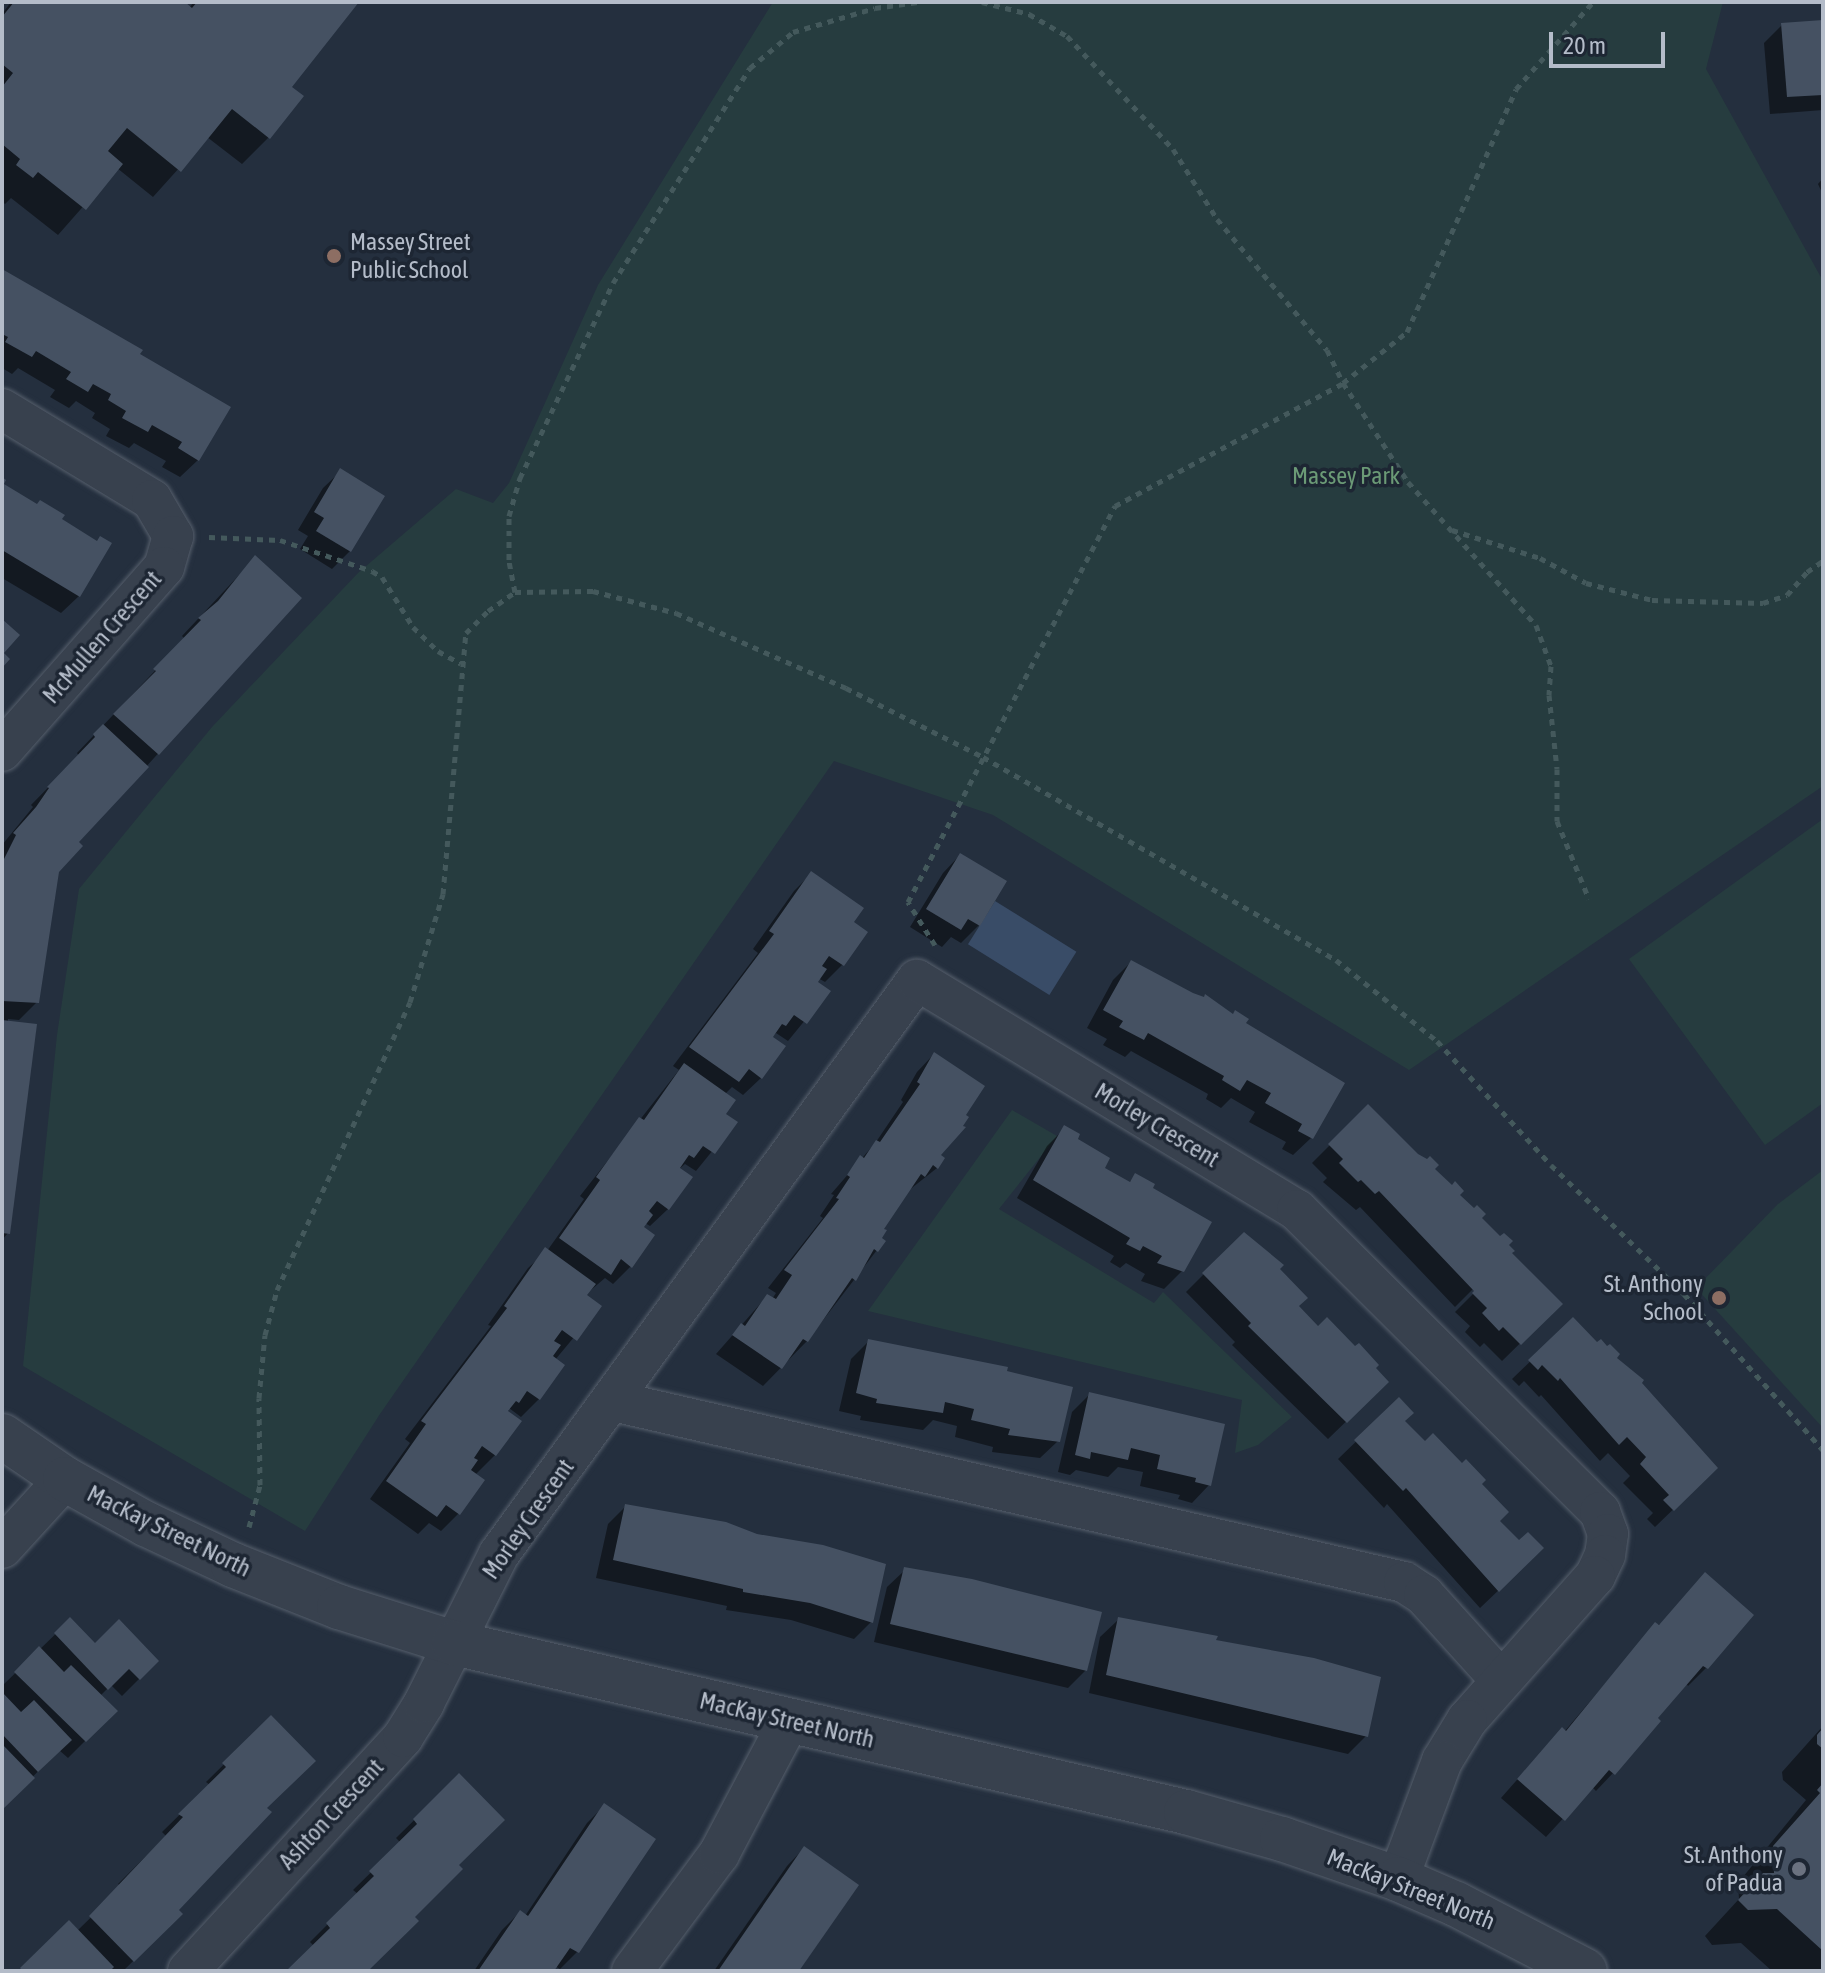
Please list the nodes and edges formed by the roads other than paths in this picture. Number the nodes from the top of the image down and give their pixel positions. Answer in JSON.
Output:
{"nodes":[{"id":1,"x":2,"y":409,"type":"edge"},
{"id":2,"x":2,"y":751,"type":"edge"},
{"id":3,"x":613,"y":1401,"type":"junction"},
{"id":4,"x":2,"y":1436,"type":"edge"},
{"id":5,"x":65,"y":1479,"type":"junction"},
{"id":6,"x":2,"y":1548,"type":"edge"},
{"id":7,"x":454,"y":1643,"type":"junction"},
{"id":8,"x":1500,"y":1679,"type":"junction"},
{"id":9,"x":789,"y":1721,"type":"junction"},
{"id":10,"x":1398,"y":1879,"type":"junction"},
{"id":11,"x":188,"y":1971,"type":"edge"},
{"id":12,"x":632,"y":1971,"type":"edge"},
{"id":13,"x":1585,"y":1971,"type":"edge"}],
"edges":[{"from":1,"to":2,"type":"street","name":"McMullen Crescent"},
{"from":3,"to":7,"type":"street","name":"Morley Crescent"},
{"from":3,"to":8,"type":"street"},
{"from":3,"to":8,"type":"street","name":"Morley Crescent"},
{"from":4,"to":5,"type":"street","name":"MacKay Street North"},
{"from":5,"to":6,"type":"street"},
{"from":5,"to":7,"type":"street","name":"MacKay Street North"},
{"from":7,"to":9,"type":"street","name":"MacKay Street North"},
{"from":7,"to":11,"type":"street","name":"Ashton Crescent"},
{"from":8,"to":10,"type":"street","name":"Morley Crescent"},
{"from":9,"to":10,"type":"street","name":"MacKay Street North"},
{"from":9,"to":12,"type":"street"},
{"from":10,"to":13,"type":"street","name":"MacKay Street North"}]}
